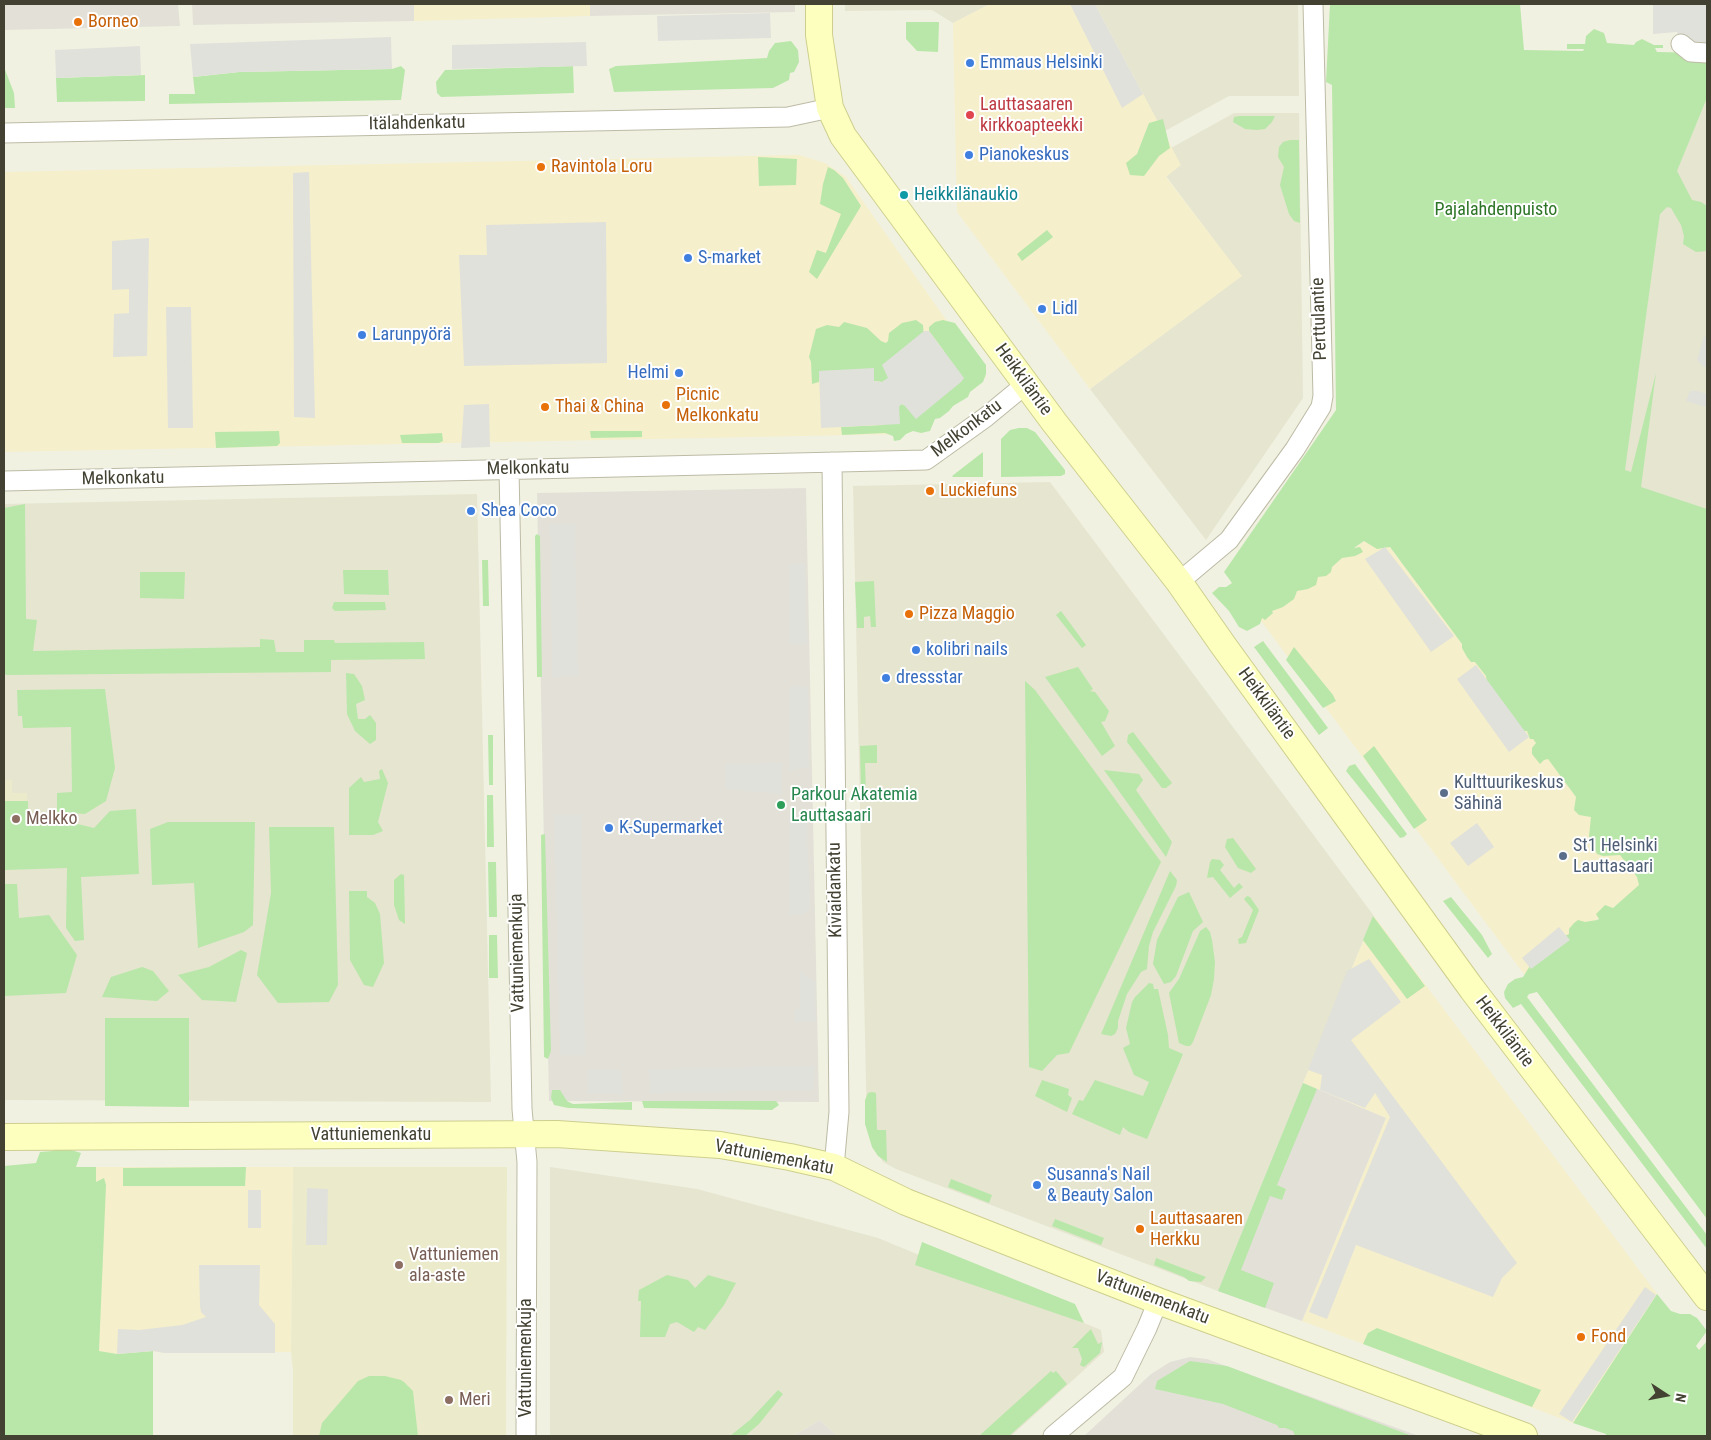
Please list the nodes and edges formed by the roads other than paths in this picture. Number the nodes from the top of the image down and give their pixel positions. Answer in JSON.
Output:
{"nodes":[{"id":1,"x":819,"y":4,"type":"edge"},
{"id":2,"x":1313,"y":4,"type":"edge"},
{"id":3,"x":1681,"y":44,"type":"dead end"},
{"id":4,"x":1707,"y":53,"type":"edge"},
{"id":5,"x":830,"y":108,"type":"junction"},
{"id":6,"x":4,"y":133,"type":"edge"},
{"id":7,"x":1026,"y":384,"type":"junction"},
{"id":8,"x":832,"y":462,"type":"junction"},
{"id":9,"x":509,"y":469,"type":"junction"},
{"id":10,"x":4,"y":481,"type":"edge"},
{"id":11,"x":1179,"y":582,"type":"junction"},
{"id":12,"x":525,"y":1134,"type":"junction"},
{"id":13,"x":4,"y":1137,"type":"edge"},
{"id":14,"x":834,"y":1168,"type":"junction"},
{"id":15,"x":1707,"y":1297,"type":"edge"},
{"id":16,"x":1158,"y":1301,"type":"junction"},
{"id":17,"x":526,"y":1436,"type":"edge"},
{"id":18,"x":1053,"y":1436,"type":"edge"},
{"id":19,"x":1524,"y":1436,"type":"edge"}],
"edges":[{"from":1,"to":5,"type":"street","name":"Heikkiläntie"},
{"from":2,"to":11,"type":"street","name":"Perttulantie"},
{"from":3,"to":4,"type":"street"},
{"from":5,"to":6,"type":"street","name":"Itälahdenkatu"},
{"from":5,"to":7,"type":"street","name":"Heikkiläntie"},
{"from":7,"to":8,"type":"street","name":"Melkonkatu"},
{"from":7,"to":11,"type":"street","name":"Heikkiläntie"},
{"from":8,"to":9,"type":"street","name":"Melkonkatu"},
{"from":8,"to":14,"type":"street","name":"Kiviaidankatu"},
{"from":9,"to":10,"type":"street","name":"Melkonkatu"},
{"from":9,"to":12,"type":"street","name":"Vattuniemenkuja"},
{"from":11,"to":15,"type":"street","name":"Heikkiläntie"},
{"from":12,"to":13,"type":"street","name":"Vattuniemenkatu"},
{"from":12,"to":14,"type":"street","name":"Vattuniemenkatu"},
{"from":12,"to":17,"type":"street","name":"Vattuniemenkuja"},
{"from":14,"to":16,"type":"street","name":"Vattuniemenkatu"},
{"from":16,"to":18,"type":"street"},
{"from":16,"to":19,"type":"street","name":"Vattuniemenkatu"}]}
